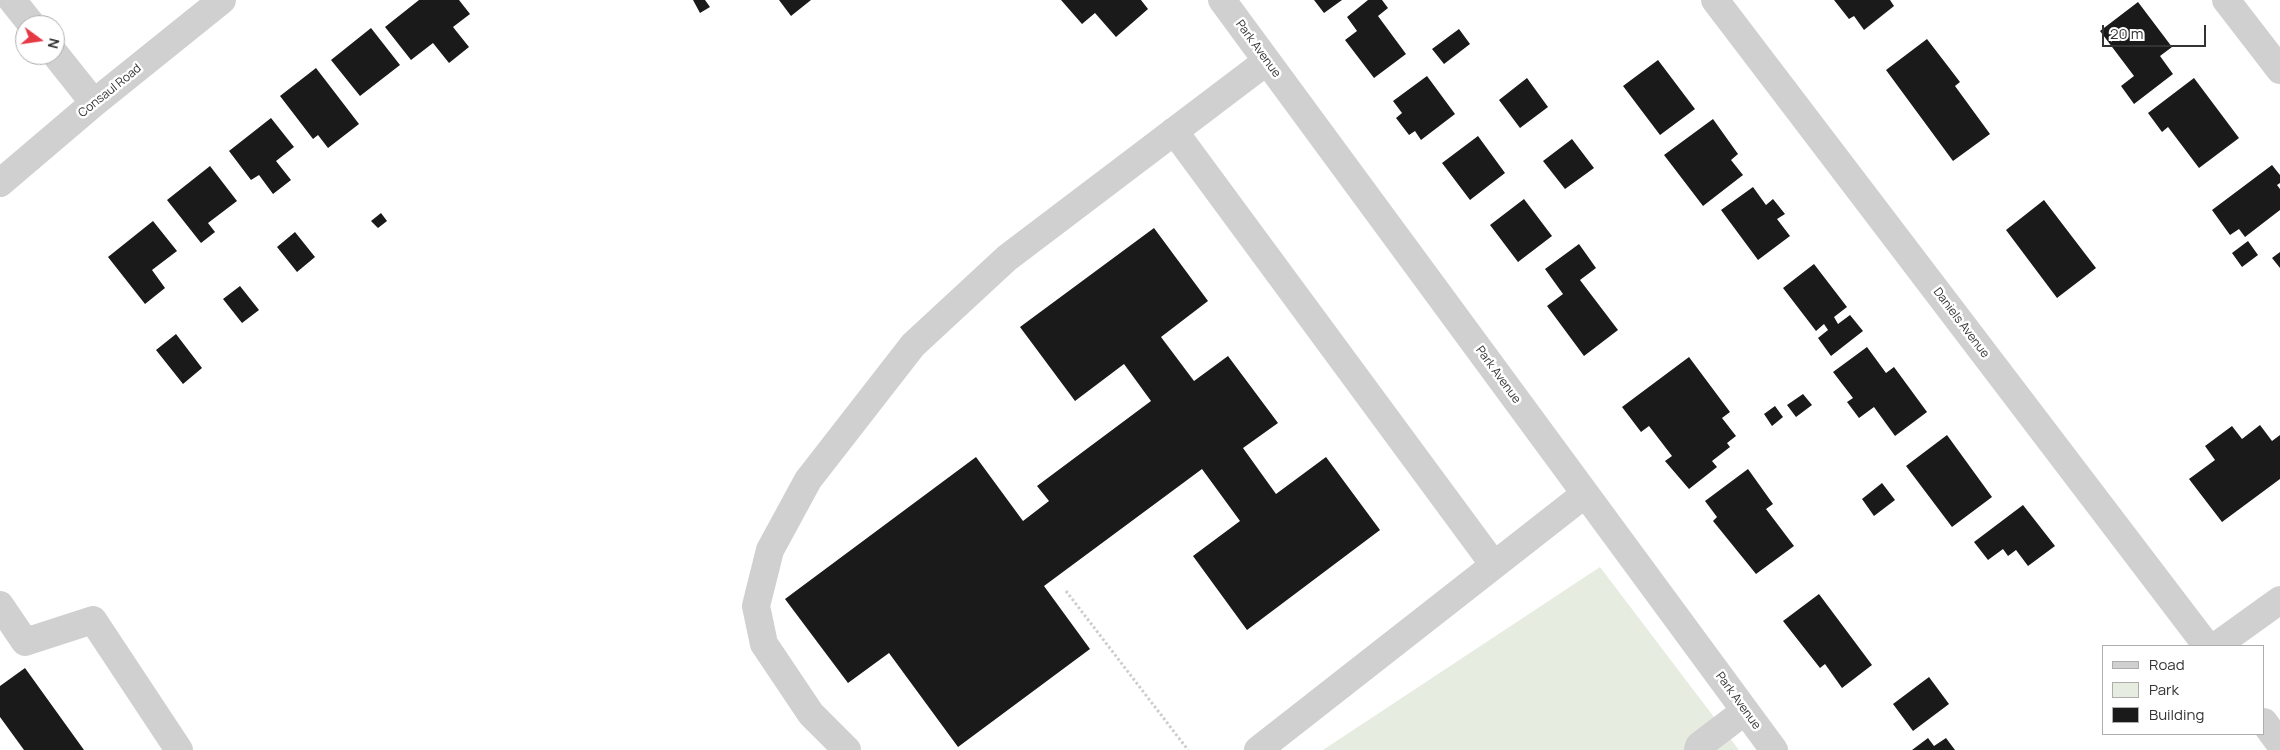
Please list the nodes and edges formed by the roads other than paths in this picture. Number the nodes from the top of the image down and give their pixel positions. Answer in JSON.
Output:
{"nodes":[{"id":1,"x":12,"y":0,"type":"edge"},
{"id":2,"x":222,"y":0,"type":"edge"},
{"id":3,"x":1222,"y":0,"type":"edge"},
{"id":4,"x":1715,"y":0,"type":"edge"},
{"id":5,"x":2226,"y":0,"type":"edge"},
{"id":6,"x":24,"y":15,"type":"edge"},
{"id":7,"x":1267,"y":61,"type":"junction"},
{"id":8,"x":64,"y":65,"type":"edge"},
{"id":9,"x":2280,"y":70,"type":"edge"},
{"id":10,"x":94,"y":103,"type":"junction"},
{"id":11,"x":1174,"y":132,"type":"junction"},
{"id":12,"x":0,"y":183,"type":"edge"},
{"id":13,"x":1585,"y":494,"type":"junction"},
{"id":14,"x":1494,"y":565,"type":"junction"},
{"id":15,"x":2280,"y":600,"type":"edge"},
{"id":16,"x":0,"y":605,"type":"edge"},
{"id":17,"x":2206,"y":645,"type":"edge"},
{"id":18,"x":2217,"y":645,"type":"edge"},
{"id":19,"x":1745,"y":711,"type":"junction"},
{"id":20,"x":2265,"y":723,"type":"edge"},
{"id":21,"x":2280,"y":744,"type":"edge"},
{"id":22,"x":179,"y":750,"type":"edge"},
{"id":23,"x":847,"y":750,"type":"edge"},
{"id":24,"x":1258,"y":750,"type":"edge"},
{"id":25,"x":1698,"y":750,"type":"edge"},
{"id":26,"x":1774,"y":750,"type":"edge"}],
"edges":[{"from":1,"to":6,"type":"street"},
{"from":2,"to":10,"type":"street","name":"Consaul Road"},
{"from":3,"to":7,"type":"street","name":"Park Avenue"},
{"from":4,"to":17,"type":"street","name":"Daniels Avenue"},
{"from":5,"to":9,"type":"street"},
{"from":7,"to":11,"type":"street"},
{"from":7,"to":13,"type":"street","name":"Park Avenue"},
{"from":8,"to":10,"type":"street"},
{"from":10,"to":12,"type":"street","name":"Consaul Road"},
{"from":11,"to":14,"type":"street"},
{"from":11,"to":23,"type":"street"},
{"from":13,"to":14,"type":"street"},
{"from":13,"to":19,"type":"street","name":"Park Avenue"},
{"from":14,"to":24,"type":"street"},
{"from":15,"to":18,"type":"street"},
{"from":16,"to":22,"type":"street"},
{"from":19,"to":25,"type":"street"},
{"from":19,"to":26,"type":"street","name":"Park Avenue"},
{"from":20,"to":21,"type":"street"}]}
